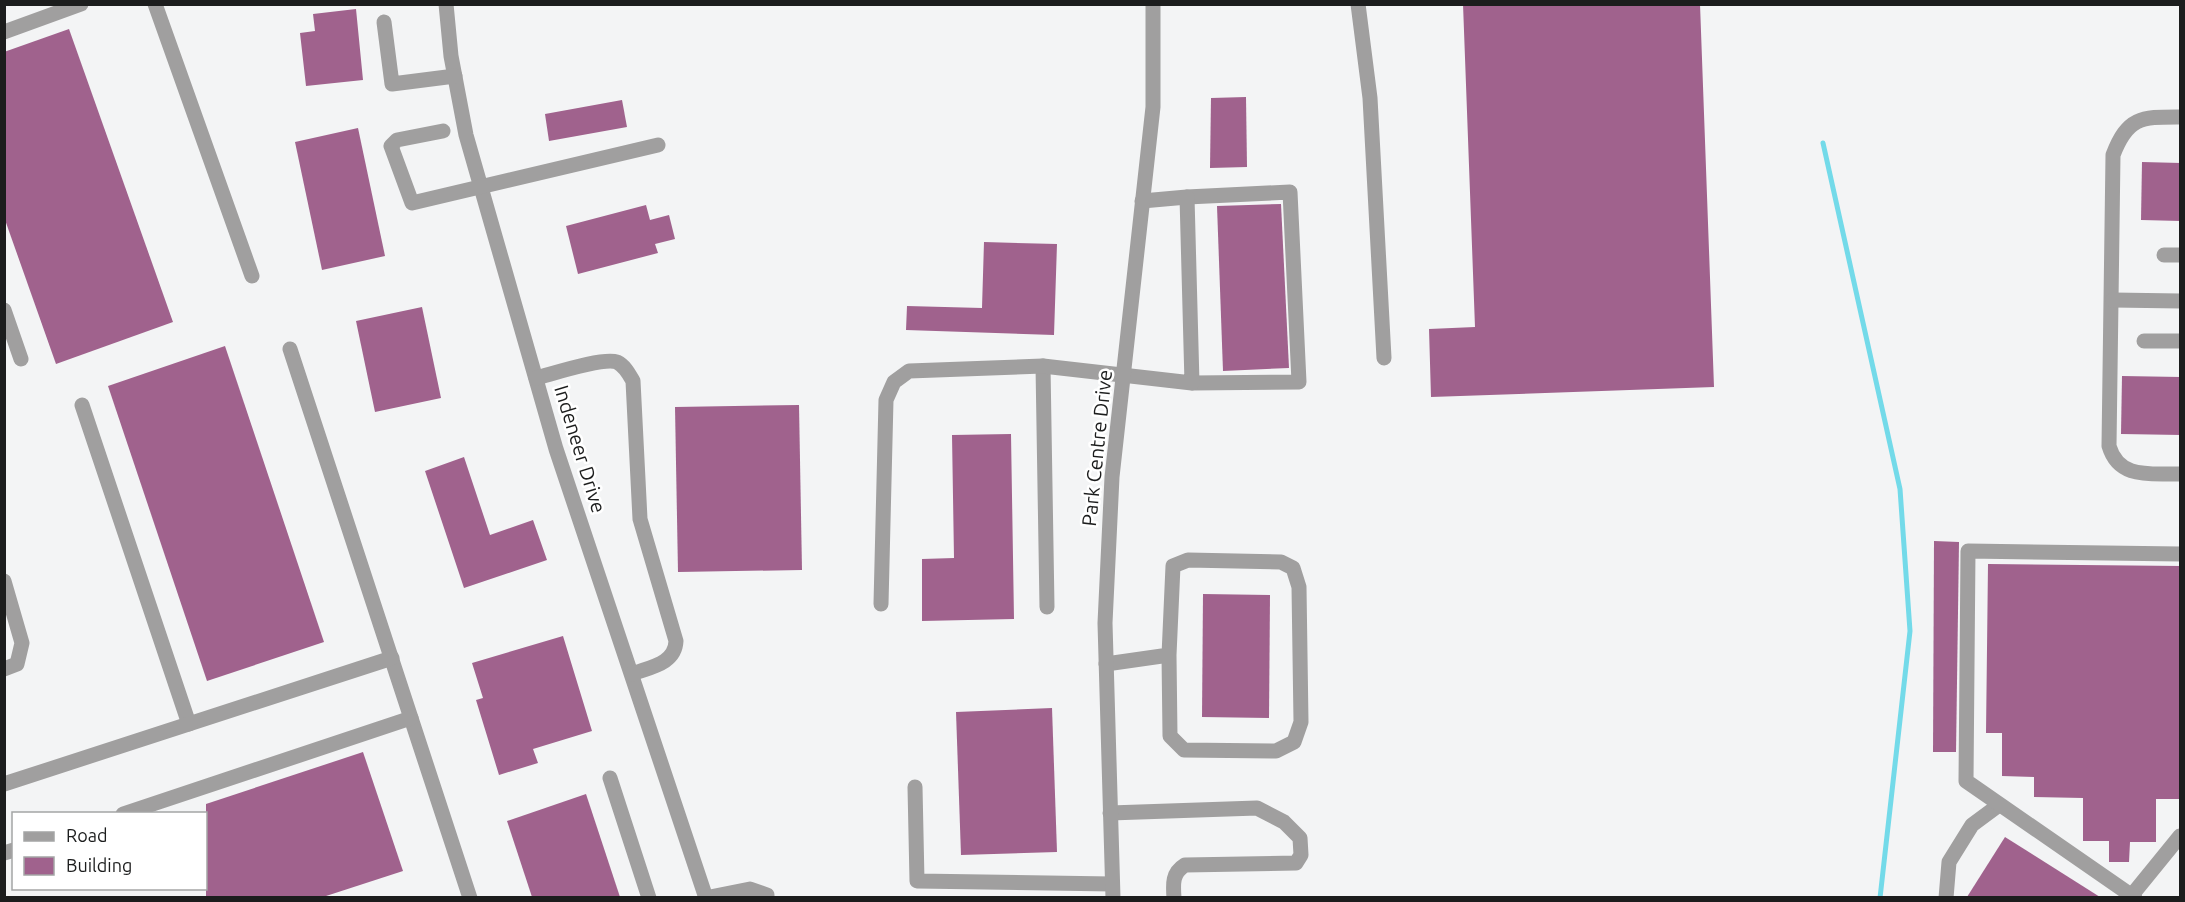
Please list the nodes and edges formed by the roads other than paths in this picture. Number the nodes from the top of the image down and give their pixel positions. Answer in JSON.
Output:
{"nodes":[{"id":1,"x":81,"y":4,"type":"edge"},
{"id":2,"x":155,"y":4,"type":"edge"},
{"id":3,"x":446,"y":4,"type":"edge"},
{"id":4,"x":1153,"y":4,"type":"edge"},
{"id":5,"x":1358,"y":4,"type":"edge"},
{"id":6,"x":384,"y":22,"type":"dead end"},
{"id":7,"x":4,"y":32,"type":"edge"},
{"id":8,"x":455,"y":76,"type":"junction"},
{"id":9,"x":2181,"y":117,"type":"edge"},
{"id":10,"x":443,"y":131,"type":"dead end"},
{"id":11,"x":658,"y":145,"type":"dead end"},
{"id":12,"x":482,"y":187,"type":"junction"},
{"id":13,"x":1187,"y":197,"type":"junction"},
{"id":14,"x":1143,"y":201,"type":"junction"},
{"id":15,"x":2164,"y":255,"type":"dead end"},
{"id":16,"x":2181,"y":255,"type":"edge"},
{"id":17,"x":252,"y":276,"type":"dead end"},
{"id":18,"x":2113,"y":300,"type":"junction"},
{"id":19,"x":2181,"y":300,"type":"edge"},
{"id":20,"x":4,"y":310,"type":"edge"},
{"id":21,"x":2144,"y":341,"type":"dead end"},
{"id":22,"x":2181,"y":341,"type":"edge"},
{"id":23,"x":291,"y":349,"type":"dead end"},
{"id":24,"x":1384,"y":358,"type":"dead end"},
{"id":25,"x":21,"y":359,"type":"dead end"},
{"id":26,"x":1044,"y":366,"type":"junction"},
{"id":27,"x":1125,"y":377,"type":"junction"},
{"id":28,"x":536,"y":378,"type":"junction"},
{"id":29,"x":1192,"y":383,"type":"junction"},
{"id":30,"x":82,"y":405,"type":"dead end"},
{"id":31,"x":2181,"y":474,"type":"edge"},
{"id":32,"x":2181,"y":554,"type":"edge"},
{"id":33,"x":4,"y":581,"type":"edge"},
{"id":34,"x":881,"y":604,"type":"dead end"},
{"id":35,"x":1047,"y":607,"type":"dead end"},
{"id":36,"x":1169,"y":655,"type":"junction"},
{"id":37,"x":392,"y":658,"type":"junction"},
{"id":38,"x":1106,"y":664,"type":"junction"},
{"id":39,"x":4,"y":669,"type":"edge"},
{"id":40,"x":632,"y":674,"type":"junction"},
{"id":41,"x":411,"y":718,"type":"junction"},
{"id":42,"x":189,"y":724,"type":"junction"},
{"id":43,"x":610,"y":778,"type":"dead end"},
{"id":44,"x":4,"y":784,"type":"edge"},
{"id":45,"x":915,"y":787,"type":"dead end"},
{"id":46,"x":1999,"y":805,"type":"junction"},
{"id":47,"x":126,"y":812,"type":"edge"},
{"id":48,"x":1110,"y":813,"type":"junction"},
{"id":49,"x":2181,"y":836,"type":"edge"},
{"id":50,"x":1112,"y":891,"type":"edge"},
{"id":51,"x":2134,"y":896,"type":"edge"},
{"id":52,"x":470,"y":897,"type":"edge"},
{"id":53,"x":649,"y":897,"type":"edge"},
{"id":54,"x":706,"y":897,"type":"edge"},
{"id":55,"x":767,"y":897,"type":"edge"},
{"id":56,"x":1174,"y":897,"type":"edge"},
{"id":57,"x":1946,"y":897,"type":"edge"}],
"edges":[{"from":1,"to":7,"type":"street"},
{"from":2,"to":17,"type":"street"},
{"from":3,"to":8,"type":"street","name":"Indeneer Drive"},
{"from":4,"to":14,"type":"street","name":"Park Centre Drive"},
{"from":5,"to":24,"type":"street"},
{"from":6,"to":8,"type":"street"},
{"from":8,"to":12,"type":"street","name":"Indeneer Drive"},
{"from":9,"to":18,"type":"street"},
{"from":10,"to":12,"type":"street"},
{"from":11,"to":12,"type":"street"},
{"from":12,"to":28,"type":"street","name":"Indeneer Drive"},
{"from":13,"to":14,"type":"street"},
{"from":13,"to":29,"type":"street"},
{"from":13,"to":29,"type":"street"},
{"from":14,"to":27,"type":"street","name":"Park Centre Drive"},
{"from":15,"to":16,"type":"street"},
{"from":18,"to":19,"type":"street"},
{"from":18,"to":31,"type":"street"},
{"from":20,"to":25,"type":"street"},
{"from":21,"to":22,"type":"street"},
{"from":23,"to":37,"type":"street"},
{"from":26,"to":27,"type":"street"},
{"from":26,"to":34,"type":"street"},
{"from":26,"to":35,"type":"street"},
{"from":27,"to":29,"type":"street"},
{"from":27,"to":38,"type":"street","name":"Park Centre Drive"},
{"from":28,"to":40,"type":"street","name":"Indeneer Drive"},
{"from":28,"to":40,"type":"street"},
{"from":30,"to":42,"type":"street"},
{"from":32,"to":46,"type":"street"},
{"from":33,"to":39,"type":"street"},
{"from":36,"to":36,"type":"street"},
{"from":36,"to":38,"type":"street"},
{"from":37,"to":41,"type":"street"},
{"from":37,"to":42,"type":"street"},
{"from":38,"to":48,"type":"street","name":"Park Centre Drive"},
{"from":40,"to":54,"type":"street","name":"Indeneer Drive"},
{"from":41,"to":47,"type":"street"},
{"from":41,"to":52,"type":"street"},
{"from":42,"to":44,"type":"street"},
{"from":43,"to":53,"type":"street"},
{"from":45,"to":50,"type":"street"},
{"from":46,"to":51,"type":"street"},
{"from":46,"to":57,"type":"street"},
{"from":48,"to":50,"type":"street","name":"Park Centre Drive"},
{"from":48,"to":56,"type":"street"},
{"from":49,"to":51,"type":"street"},
{"from":54,"to":55,"type":"street"}]}
